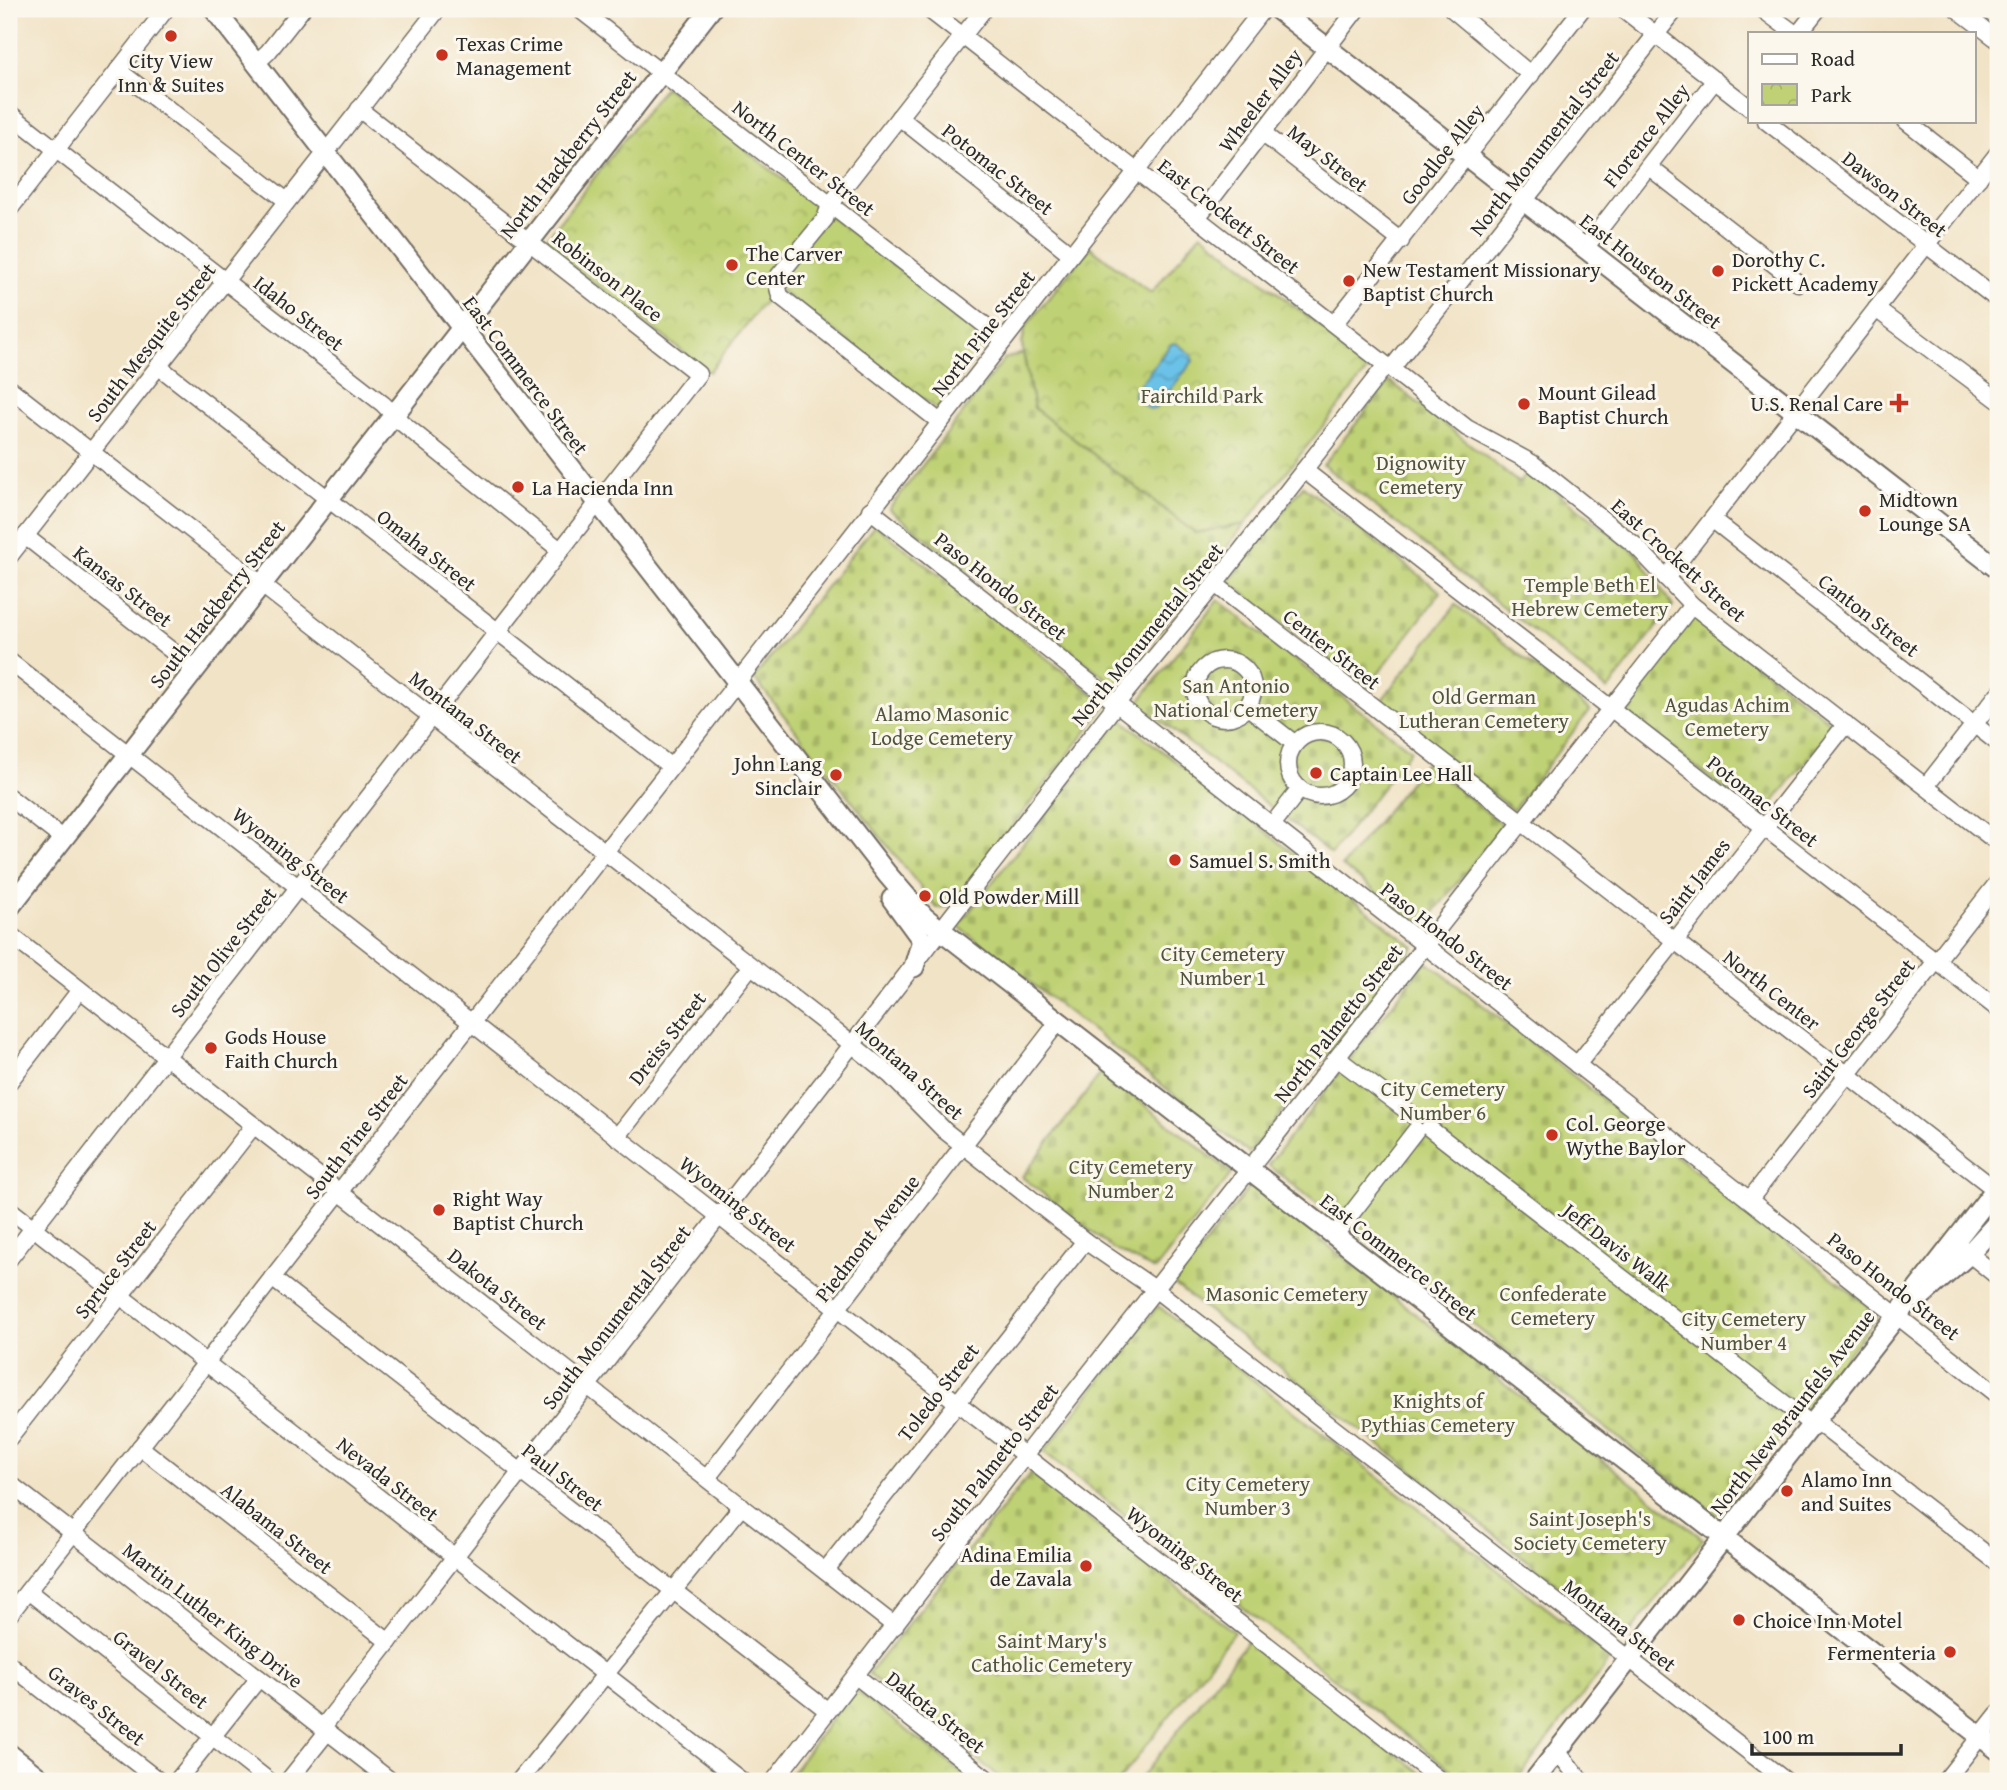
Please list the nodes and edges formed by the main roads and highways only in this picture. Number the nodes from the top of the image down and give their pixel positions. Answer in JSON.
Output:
{"nodes":[{"id":1,"x":214,"y":9,"type":"edge"},
{"id":2,"x":711,"y":9,"type":"edge"},
{"id":3,"x":1277,"y":9,"type":"edge"},
{"id":4,"x":462,"y":327,"type":"junction"},
{"id":5,"x":1998,"y":569,"type":"edge"},
{"id":6,"x":829,"y":801,"type":"junction"},
{"id":7,"x":9,"y":908,"type":"edge"},
{"id":8,"x":914,"y":967,"type":"road end"},
{"id":9,"x":1997,"y":1188,"type":"edge"},
{"id":10,"x":1998,"y":1222,"type":"edge"},
{"id":11,"x":1896,"y":1316,"type":"junction"},
{"id":12,"x":1723,"y":1536,"type":"junction"},
{"id":13,"x":1998,"y":1750,"type":"edge"},
{"id":14,"x":9,"y":1754,"type":"edge"},
{"id":15,"x":43,"y":1781,"type":"edge"},
{"id":16,"x":1534,"y":1781,"type":"edge"}],
"edges":[{"from":1,"to":4,"type":"main road","name":"East Commerce Street"},
{"from":2,"to":4,"type":"main road","name":"North Hackberry Street"},
{"from":3,"to":5,"type":"main road","name":"East Houston Street"},
{"from":4,"to":6,"type":"main road","name":"East Commerce Street"},
{"from":4,"to":7,"type":"main road","name":"South Hackberry Street"},
{"from":6,"to":8,"type":"main road","name":"East Commerce Street"},
{"from":6,"to":12,"type":"main road","name":"East Commerce Street"},
{"from":9,"to":11,"type":"main road","name":"North New Braunfels Avenue"},
{"from":10,"to":11,"type":"main road","name":"North New Braunfels Avenue"},
{"from":11,"to":12,"type":"main road","name":"North New Braunfels Avenue"},
{"from":12,"to":13,"type":"main road","name":"East Commerce Street"},
{"from":12,"to":16,"type":"main road","name":"North New Braunfels Avenue"},
{"from":14,"to":15,"type":"main road"}]}
